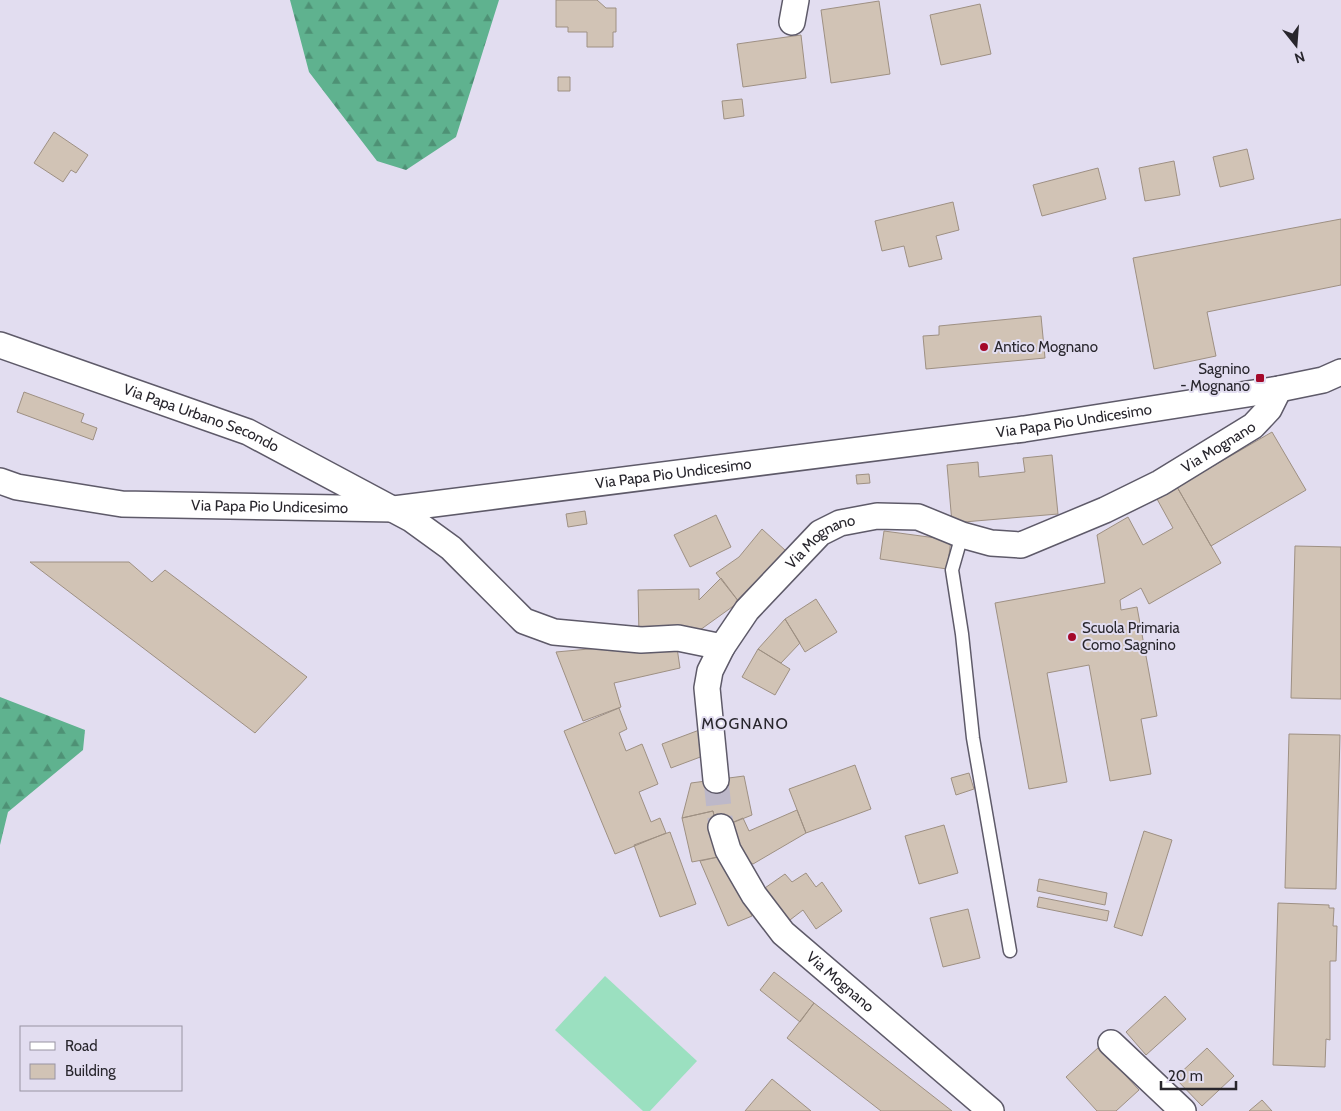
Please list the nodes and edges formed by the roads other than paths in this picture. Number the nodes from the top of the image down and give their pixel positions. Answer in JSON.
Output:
{"nodes":[{"id":1,"x":0,"y":345,"type":"edge"},
{"id":2,"x":1341,"y":372,"type":"edge"},
{"id":3,"x":1279,"y":389,"type":"junction"},
{"id":4,"x":0,"y":481,"type":"edge"},
{"id":5,"x":394,"y":510,"type":"junction"},
{"id":6,"x":962,"y":535,"type":"junction"},
{"id":7,"x":722,"y":647,"type":"junction"},
{"id":8,"x":716,"y":780,"type":"tunnel mouth"},
{"id":9,"x":721,"y":827,"type":"tunnel mouth"},
{"id":10,"x":1010,"y":951,"type":"dead end"},
{"id":11,"x":1111,"y":1043,"type":"dead end"},
{"id":12,"x":991,"y":1111,"type":"edge"},
{"id":13,"x":1183,"y":1111,"type":"edge"}],
"edges":[{"from":1,"to":5,"type":"street","name":"Via Papa Urbano Secondo"},
{"from":2,"to":3,"type":"street","name":"Via Papa Pio Undicesimo"},
{"from":3,"to":5,"type":"street","name":"Via Papa Pio Undicesimo"},
{"from":3,"to":6,"type":"street","name":"Via Mognano"},
{"from":4,"to":5,"type":"street","name":"Via Papa Pio Undicesimo"},
{"from":5,"to":7,"type":"street"},
{"from":6,"to":7,"type":"street","name":"Via Mognano"},
{"from":6,"to":10,"type":"lane"},
{"from":7,"to":8,"type":"street","name":"Via Mognano"},
{"from":9,"to":12,"type":"street","name":"Via Mognano"},
{"from":11,"to":13,"type":"street"}]}
